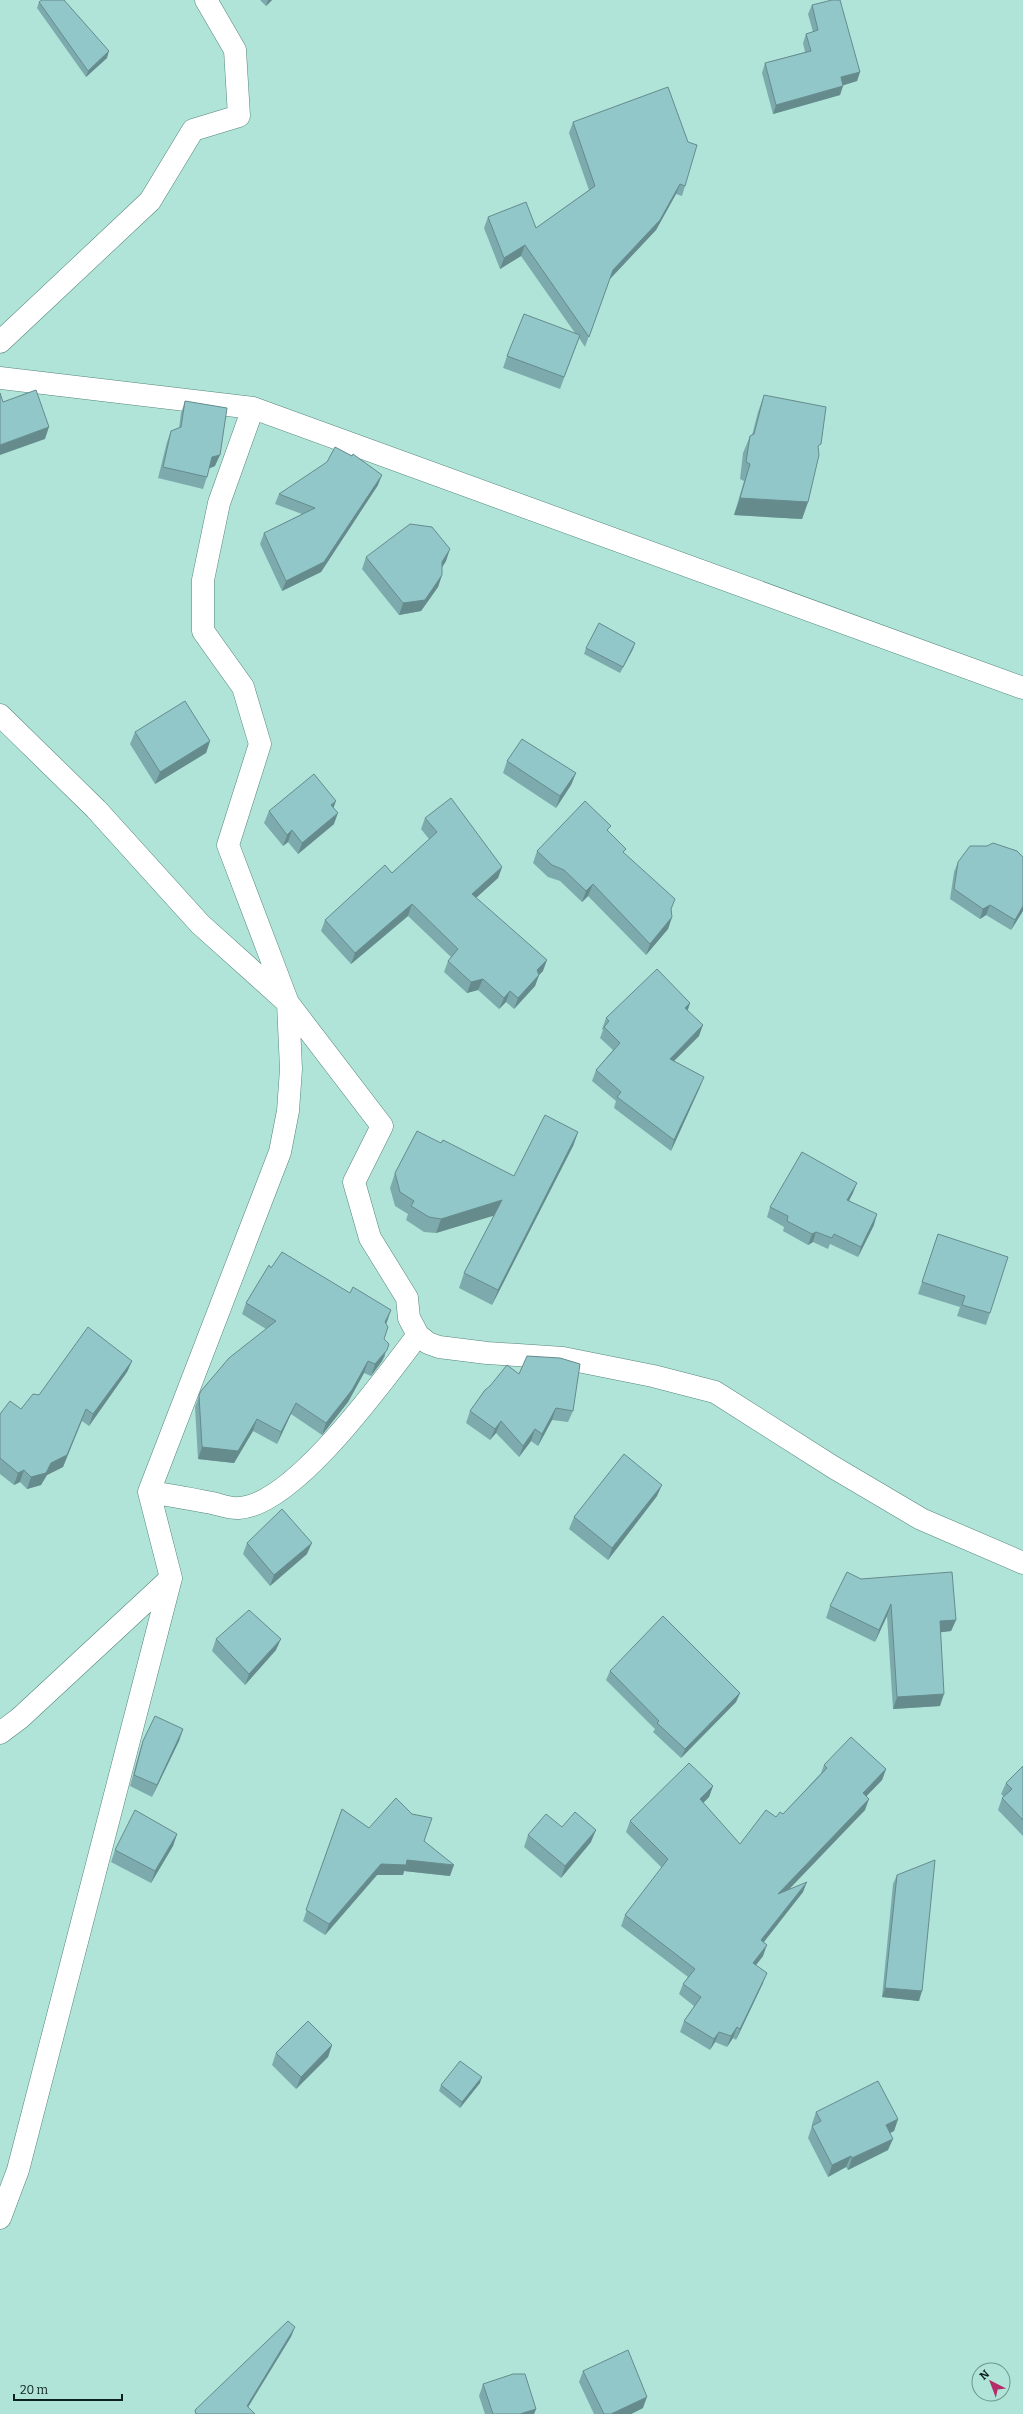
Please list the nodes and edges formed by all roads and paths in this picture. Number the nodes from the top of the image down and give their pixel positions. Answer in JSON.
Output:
{"nodes":[{"id":1,"x":206,"y":0,"type":"edge"},
{"id":2,"x":0,"y":342,"type":"edge"},
{"id":3,"x":0,"y":378,"type":"edge"},
{"id":4,"x":253,"y":408,"type":"junction"},
{"id":5,"x":1023,"y":688,"type":"edge"},
{"id":6,"x":0,"y":715,"type":"edge"},
{"id":7,"x":288,"y":1003,"type":"junction"},
{"id":8,"x":418,"y":1335,"type":"junction"},
{"id":9,"x":149,"y":1492,"type":"junction"},
{"id":10,"x":1023,"y":1563,"type":"edge"},
{"id":11,"x":171,"y":1578,"type":"junction"},
{"id":12,"x":0,"y":1734,"type":"edge"},
{"id":13,"x":0,"y":2218,"type":"edge"}],
"edges":[{"from":1,"to":2,"type":"street"},
{"from":3,"to":4,"type":"street"},
{"from":4,"to":5,"type":"street"},
{"from":4,"to":7,"type":"street"},
{"from":6,"to":7,"type":"street"},
{"from":7,"to":8,"type":"street"},
{"from":7,"to":9,"type":"street"},
{"from":8,"to":9,"type":"street"},
{"from":8,"to":10,"type":"street"},
{"from":9,"to":11,"type":"street"},
{"from":11,"to":12,"type":"street"},
{"from":11,"to":13,"type":"street"}]}
